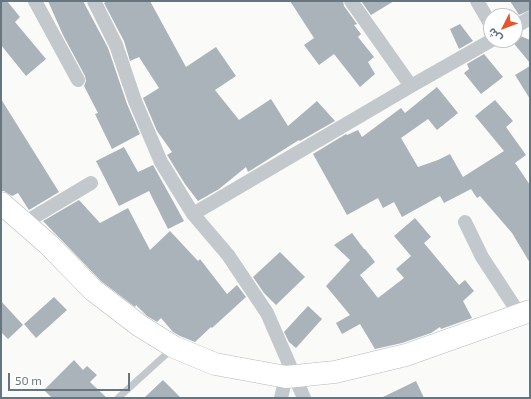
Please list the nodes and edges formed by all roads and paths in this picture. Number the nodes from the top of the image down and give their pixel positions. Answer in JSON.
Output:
{"nodes":[{"id":1,"x":35,"y":1,"type":"edge"},
{"id":2,"x":94,"y":1,"type":"edge"},
{"id":3,"x":352,"y":1,"type":"edge"},
{"id":4,"x":477,"y":1,"type":"edge"},
{"id":5,"x":483,"y":11,"type":"edge"},
{"id":6,"x":483,"y":45,"type":"edge"},
{"id":7,"x":78,"y":80,"type":"dead end"},
{"id":8,"x":411,"y":86,"type":"junction"},
{"id":9,"x":91,"y":183,"type":"dead end"},
{"id":10,"x":1,"y":203,"type":"edge"},
{"id":11,"x":193,"y":214,"type":"junction"},
{"id":12,"x":465,"y":222,"type":"dead end"},
{"id":13,"x":24,"y":223,"type":"junction"},
{"id":14,"x":525,"y":313,"type":"edge"},
{"id":15,"x":174,"y":347,"type":"junction"},
{"id":16,"x":290,"y":376,"type":"junction"},
{"id":17,"x":118,"y":398,"type":"edge"},
{"id":18,"x":281,"y":398,"type":"edge"},
{"id":19,"x":304,"y":398,"type":"edge"}],
"edges":[{"from":1,"to":7,"type":"street"},
{"from":2,"to":11,"type":"street"},
{"from":3,"to":8,"type":"street"},
{"from":4,"to":5,"type":"street"},
{"from":6,"to":8,"type":"street"},
{"from":8,"to":11,"type":"street"},
{"from":9,"to":13,"type":"street"},
{"from":10,"to":13,"type":"main road"},
{"from":11,"to":16,"type":"street"},
{"from":12,"to":14,"type":"street"},
{"from":13,"to":15,"type":"main road"},
{"from":14,"to":16,"type":"main road"},
{"from":15,"to":16,"type":"main road"},
{"from":15,"to":17,"type":"lane"},
{"from":16,"to":18,"type":"street"},
{"from":16,"to":19,"type":"street"}]}
